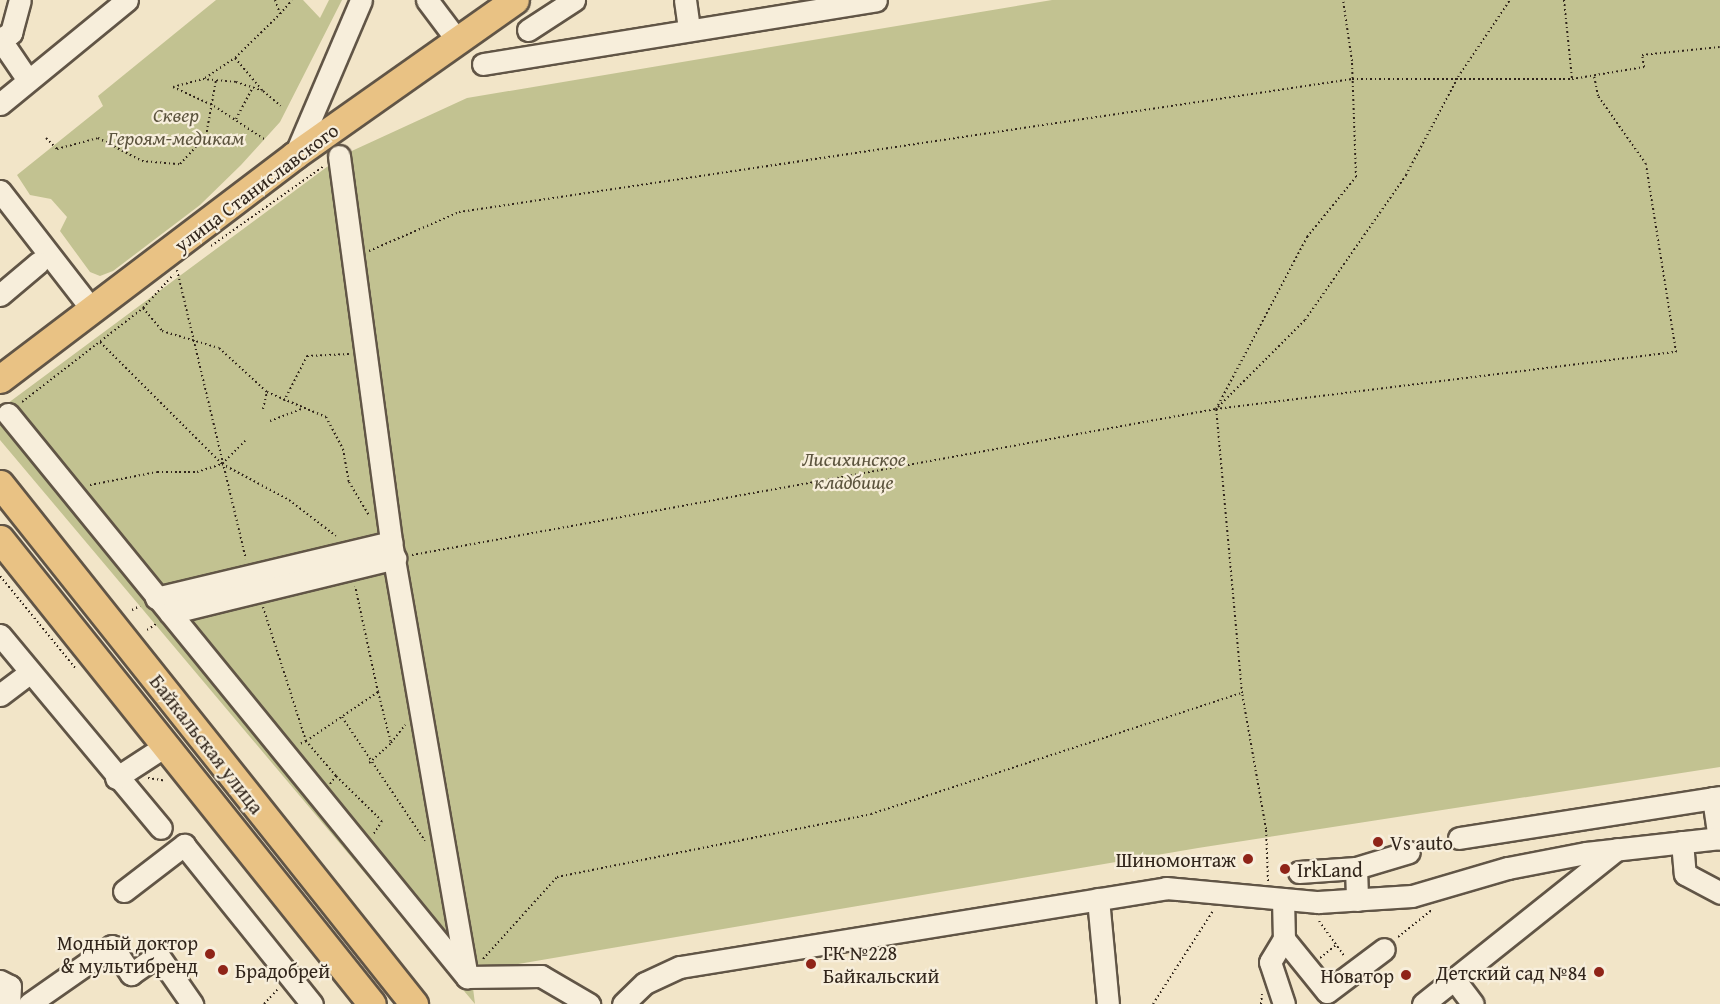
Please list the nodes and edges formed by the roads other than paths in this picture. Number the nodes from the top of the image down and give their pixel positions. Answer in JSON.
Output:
{"nodes":[{"id":1,"x":20,"y":0,"type":"edge"},
{"id":2,"x":127,"y":0,"type":"edge"},
{"id":3,"x":361,"y":0,"type":"edge"},
{"id":4,"x":427,"y":0,"type":"edge"},
{"id":5,"x":514,"y":0,"type":"edge"},
{"id":6,"x":574,"y":0,"type":"edge"},
{"id":7,"x":685,"y":0,"type":"edge"},
{"id":8,"x":876,"y":0,"type":"edge"},
{"id":9,"x":528,"y":30,"type":"dead end"},
{"id":10,"x":689,"y":30,"type":"junction"},
{"id":11,"x":0,"y":39,"type":"edge"},
{"id":12,"x":457,"y":40,"type":"junction"},
{"id":13,"x":483,"y":64,"type":"dead end"},
{"id":14,"x":49,"y":73,"type":"dead end"},
{"id":15,"x":28,"y":80,"type":"junction"},
{"id":16,"x":0,"y":104,"type":"edge"},
{"id":17,"x":0,"y":114,"type":"edge"},
{"id":18,"x":295,"y":155,"type":"junction"},
{"id":19,"x":339,"y":156,"type":"road end"},
{"id":20,"x":0,"y":191,"type":"edge"},
{"id":21,"x":0,"y":213,"type":"edge"},
{"id":22,"x":38,"y":263,"type":"junction"},
{"id":23,"x":0,"y":295,"type":"edge"},
{"id":24,"x":87,"y":315,"type":"junction"},
{"id":25,"x":0,"y":379,"type":"edge"},
{"id":26,"x":8,"y":414,"type":"road end"},
{"id":27,"x":0,"y":483,"type":"edge"},
{"id":28,"x":0,"y":539,"type":"edge"},
{"id":29,"x":392,"y":543,"type":"junction"},
{"id":30,"x":163,"y":605,"type":"junction"},
{"id":31,"x":0,"y":635,"type":"edge"},
{"id":32,"x":30,"y":672,"type":"junction"},
{"id":33,"x":0,"y":695,"type":"edge"},
{"id":34,"x":165,"y":746,"type":"junction"},
{"id":35,"x":116,"y":778,"type":"junction"},
{"id":36,"x":1717,"y":797,"type":"edge"},
{"id":37,"x":161,"y":828,"type":"dead end"},
{"id":38,"x":1459,"y":838,"type":"dead end"},
{"id":39,"x":1720,"y":839,"type":"edge"},
{"id":40,"x":1682,"y":842,"type":"junction"},
{"id":41,"x":1619,"y":848,"type":"junction"},
{"id":42,"x":1409,"y":852,"type":"dead end"},
{"id":43,"x":1356,"y":868,"type":"junction"},
{"id":44,"x":1299,"y":872,"type":"dead end"},
{"id":45,"x":124,"y":891,"type":"dead end"},
{"id":46,"x":1720,"y":893,"type":"edge"},
{"id":47,"x":1098,"y":899,"type":"junction"},
{"id":48,"x":1276,"y":899,"type":"junction"},
{"id":49,"x":1357,"y":900,"type":"junction"},
{"id":50,"x":1284,"y":939,"type":"junction"},
{"id":51,"x":1384,"y":948,"type":"road end"},
{"id":52,"x":467,"y":977,"type":"junction"},
{"id":53,"x":1454,"y":979,"type":"junction"},
{"id":54,"x":0,"y":981,"type":"edge"},
{"id":55,"x":627,"y":1002,"type":"edge"},
{"id":56,"x":12,"y":1004,"type":"edge"},
{"id":57,"x":192,"y":1004,"type":"edge"},
{"id":58,"x":312,"y":1004,"type":"edge"},
{"id":59,"x":372,"y":1004,"type":"edge"},
{"id":60,"x":414,"y":1004,"type":"edge"},
{"id":61,"x":589,"y":1004,"type":"edge"},
{"id":62,"x":1108,"y":1004,"type":"edge"},
{"id":63,"x":1284,"y":1004,"type":"edge"},
{"id":64,"x":1423,"y":1004,"type":"edge"},
{"id":65,"x":1473,"y":1004,"type":"edge"}],
"edges":[{"from":1,"to":11,"type":"street"},
{"from":2,"to":15,"type":"street"},
{"from":3,"to":18,"type":"street"},
{"from":4,"to":12,"type":"street"},
{"from":5,"to":12,"type":"main road","name":"улица Станиславского"},
{"from":6,"to":9,"type":"street"},
{"from":7,"to":10,"type":"street"},
{"from":8,"to":10,"type":"street"},
{"from":10,"to":13,"type":"street"},
{"from":11,"to":15,"type":"street"},
{"from":12,"to":18,"type":"main road","name":"улица Станиславского"},
{"from":14,"to":17,"type":"street"},
{"from":15,"to":16,"type":"street"},
{"from":18,"to":24,"type":"main road","name":"улица Станиславского"},
{"from":19,"to":29,"type":"street"},
{"from":20,"to":24,"type":"street"},
{"from":21,"to":22,"type":"street"},
{"from":22,"to":23,"type":"street"},
{"from":22,"to":24,"type":"street"},
{"from":24,"to":25,"type":"main road","name":"улица Станиславского"},
{"from":26,"to":30,"type":"street"},
{"from":27,"to":60,"type":"main road","name":"Байкальская улица"},
{"from":28,"to":34,"type":"main road","name":"Байкальская улица"},
{"from":29,"to":30,"type":"street"},
{"from":29,"to":52,"type":"street"},
{"from":30,"to":52,"type":"street"},
{"from":31,"to":32,"type":"street"},
{"from":32,"to":33,"type":"street"},
{"from":32,"to":35,"type":"street"},
{"from":34,"to":35,"type":"street"},
{"from":34,"to":59,"type":"main road","name":"Байкальская улица"},
{"from":35,"to":37,"type":"street"},
{"from":36,"to":38,"type":"street"},
{"from":36,"to":39,"type":"street"},
{"from":39,"to":40,"type":"street"},
{"from":40,"to":41,"type":"street"},
{"from":40,"to":46,"type":"street"},
{"from":41,"to":49,"type":"street"},
{"from":41,"to":53,"type":"street"},
{"from":42,"to":43,"type":"street"},
{"from":43,"to":44,"type":"street"},
{"from":43,"to":49,"type":"street"},
{"from":45,"to":58,"type":"street"},
{"from":47,"to":48,"type":"street"},
{"from":47,"to":55,"type":"street"},
{"from":47,"to":62,"type":"street"},
{"from":48,"to":49,"type":"street"},
{"from":48,"to":50,"type":"street"},
{"from":50,"to":51,"type":"street"},
{"from":50,"to":63,"type":"street"},
{"from":52,"to":61,"type":"street"},
{"from":53,"to":64,"type":"street"},
{"from":53,"to":65,"type":"street"},
{"from":54,"to":56,"type":"street"},
{"from":56,"to":57,"type":"street"}]}
